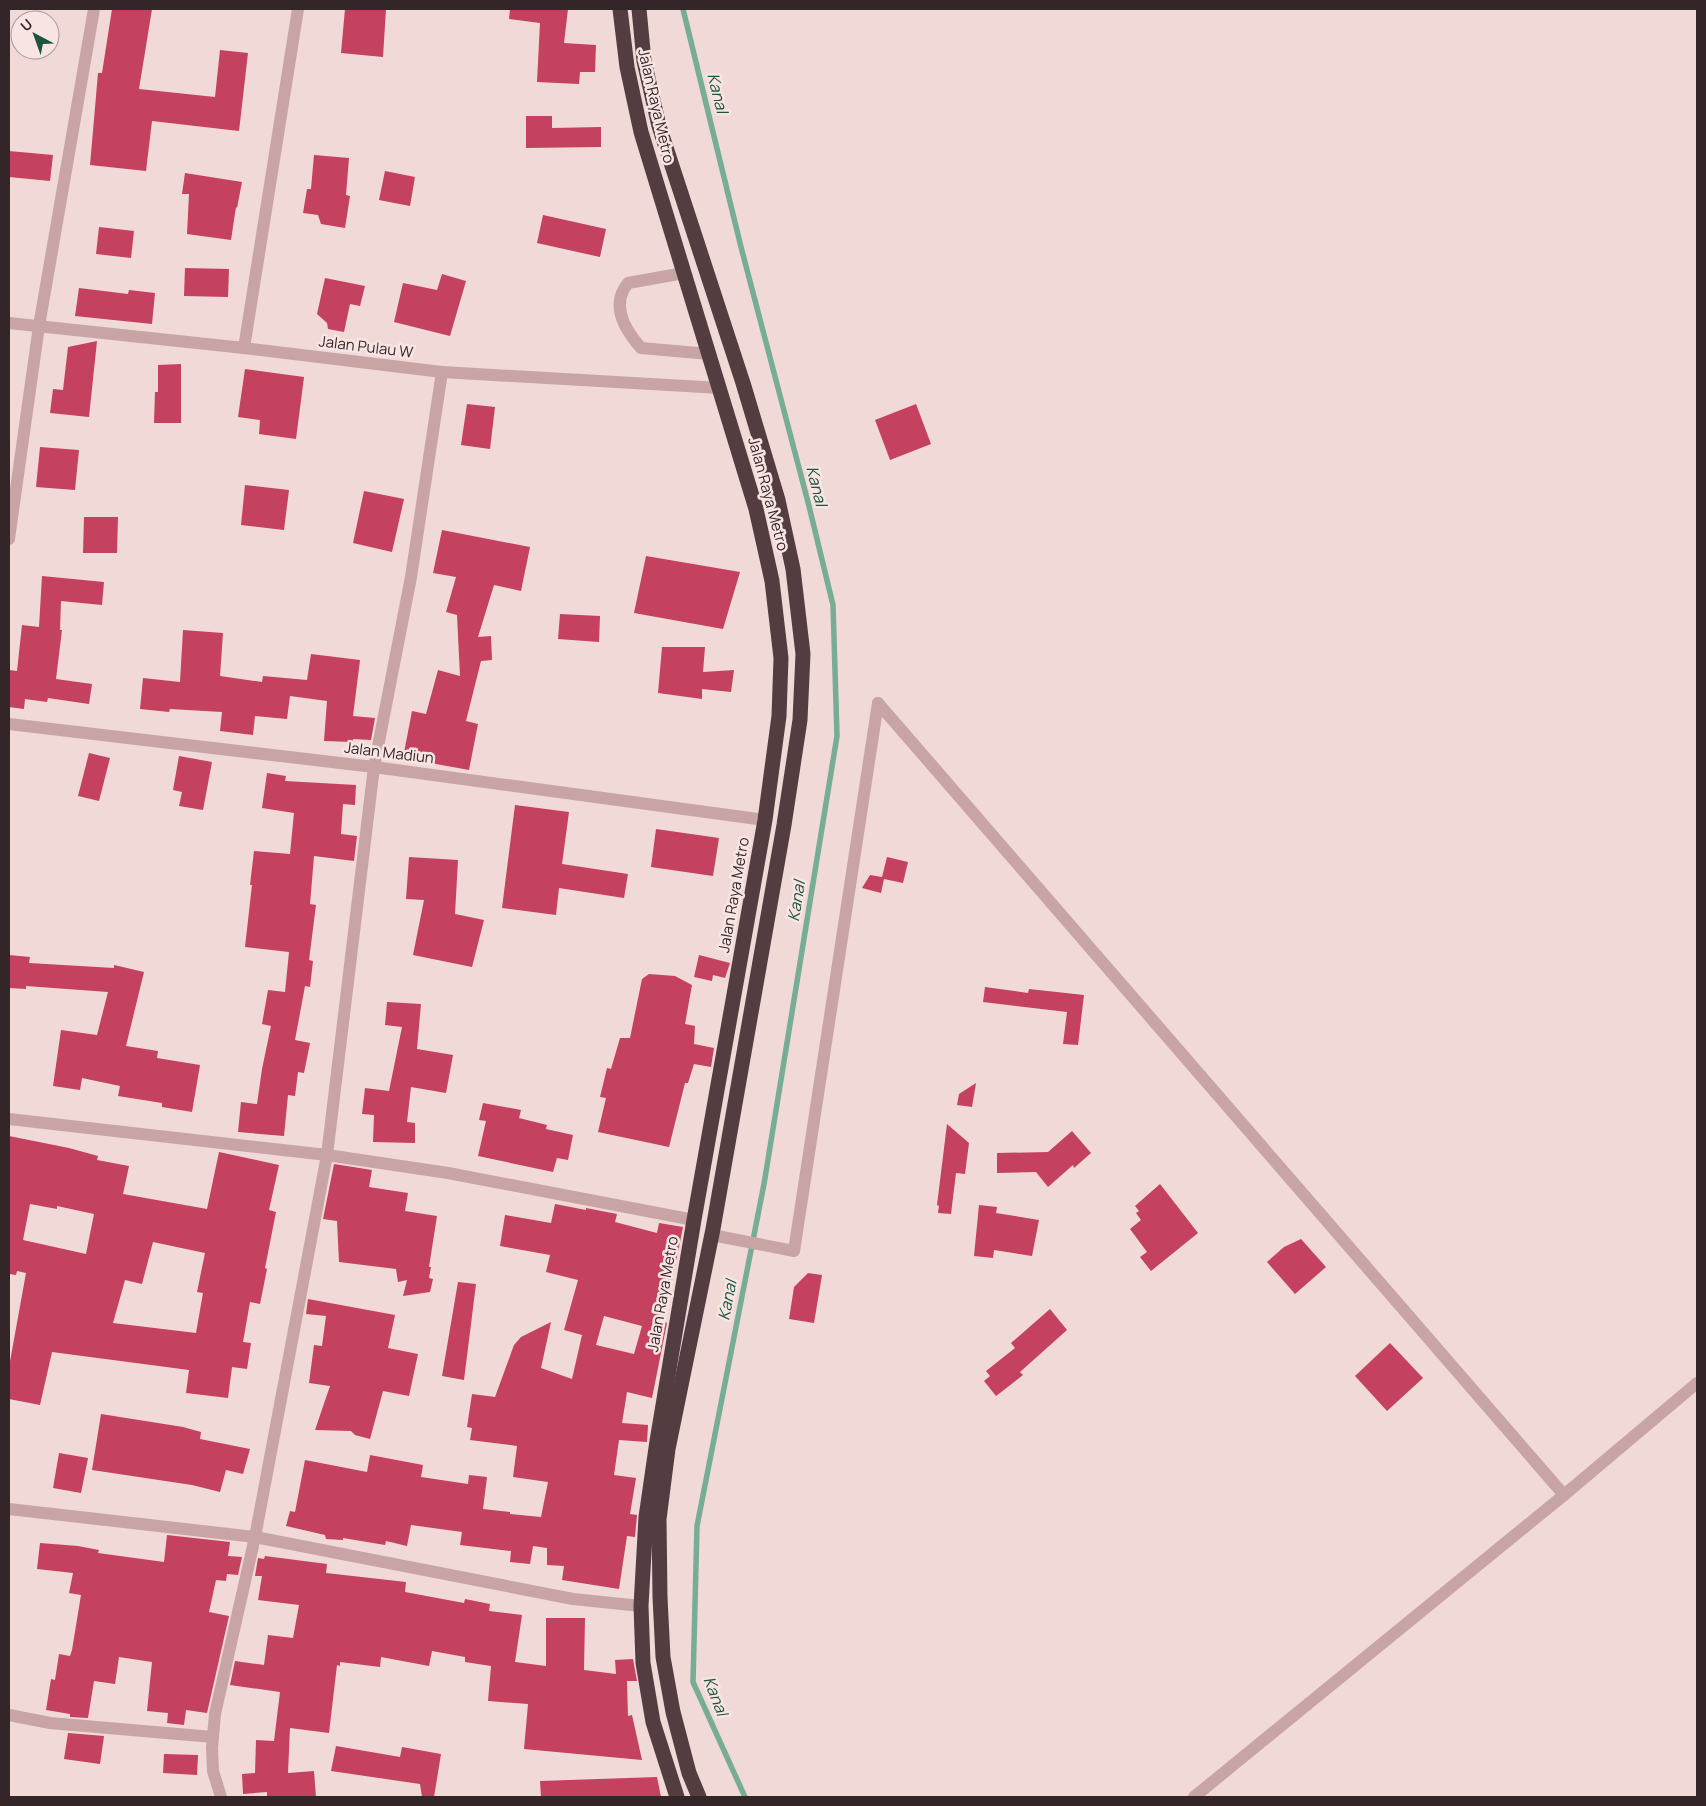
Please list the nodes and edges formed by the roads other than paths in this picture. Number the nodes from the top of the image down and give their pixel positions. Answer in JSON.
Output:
{"nodes":[{"id":1,"x":94,"y":9,"type":"edge"},
{"id":2,"x":298,"y":9,"type":"edge"},
{"id":3,"x":620,"y":9,"type":"edge"},
{"id":4,"x":639,"y":9,"type":"edge"},
{"id":5,"x":706,"y":268,"type":"junction"},
{"id":6,"x":684,"y":273,"type":"junction"},
{"id":7,"x":9,"y":323,"type":"edge"},
{"id":8,"x":40,"y":326,"type":"junction"},
{"id":9,"x":244,"y":348,"type":"junction"},
{"id":10,"x":732,"y":350,"type":"junction"},
{"id":11,"x":709,"y":354,"type":"junction"},
{"id":12,"x":442,"y":372,"type":"junction"},
{"id":13,"x":743,"y":383,"type":"junction"},
{"id":14,"x":720,"y":388,"type":"junction"},
{"id":15,"x":9,"y":539,"type":"edge"},
{"id":16,"x":9,"y":724,"type":"edge"},
{"id":17,"x":374,"y":767,"type":"junction"},
{"id":18,"x":765,"y":820,"type":"junction"},
{"id":19,"x":9,"y":1119,"type":"edge"},
{"id":20,"x":327,"y":1155,"type":"junction"},
{"id":21,"x":694,"y":1220,"type":"junction"},
{"id":22,"x":712,"y":1235,"type":"junction"},
{"id":23,"x":1697,"y":1383,"type":"edge"},
{"id":24,"x":1564,"y":1495,"type":"junction"},
{"id":25,"x":9,"y":1509,"type":"edge"},
{"id":26,"x":255,"y":1537,"type":"junction"},
{"id":27,"x":641,"y":1606,"type":"junction"},
{"id":28,"x":9,"y":1715,"type":"edge"},
{"id":29,"x":213,"y":1737,"type":"junction"},
{"id":30,"x":221,"y":1797,"type":"edge"},
{"id":31,"x":677,"y":1797,"type":"edge"},
{"id":32,"x":699,"y":1797,"type":"edge"},
{"id":33,"x":1194,"y":1797,"type":"edge"}],
"edges":[{"from":1,"to":8,"type":"street"},
{"from":2,"to":9,"type":"street"},
{"from":3,"to":6,"type":"highway","name":"Jalan Raya Metro"},
{"from":4,"to":5,"type":"highway"},
{"from":5,"to":6,"type":"highway"},
{"from":5,"to":10,"type":"highway"},
{"from":6,"to":11,"type":"highway","name":"Jalan Raya Metro"},
{"from":6,"to":11,"type":"street"},
{"from":7,"to":8,"type":"street","name":"Jalan Pulau W"},
{"from":8,"to":9,"type":"street","name":"Jalan Pulau W"},
{"from":8,"to":15,"type":"street"},
{"from":9,"to":12,"type":"street","name":"Jalan Pulau W"},
{"from":10,"to":11,"type":"highway"},
{"from":10,"to":13,"type":"highway"},
{"from":11,"to":14,"type":"highway","name":"Jalan Raya Metro"},
{"from":12,"to":14,"type":"street","name":"Jalan Pulau W"},
{"from":12,"to":17,"type":"street"},
{"from":13,"to":14,"type":"highway"},
{"from":13,"to":22,"type":"highway"},
{"from":14,"to":18,"type":"highway","name":"Jalan Raya Metro"},
{"from":16,"to":17,"type":"street","name":"Jalan Madiun"},
{"from":17,"to":18,"type":"street","name":"Jalan Madiun"},
{"from":17,"to":20,"type":"street"},
{"from":18,"to":21,"type":"highway","name":"Jalan Raya Metro"},
{"from":19,"to":20,"type":"street"},
{"from":20,"to":21,"type":"street"},
{"from":20,"to":26,"type":"street"},
{"from":21,"to":27,"type":"highway","name":"Jalan Raya Metro"},
{"from":22,"to":24,"type":"street"},
{"from":22,"to":32,"type":"highway"},
{"from":23,"to":24,"type":"street"},
{"from":24,"to":33,"type":"street"},
{"from":25,"to":26,"type":"street"},
{"from":26,"to":27,"type":"street"},
{"from":26,"to":29,"type":"street"},
{"from":27,"to":31,"type":"highway","name":"Jalan Raya Metro"},
{"from":28,"to":29,"type":"street"},
{"from":29,"to":30,"type":"street"}]}
